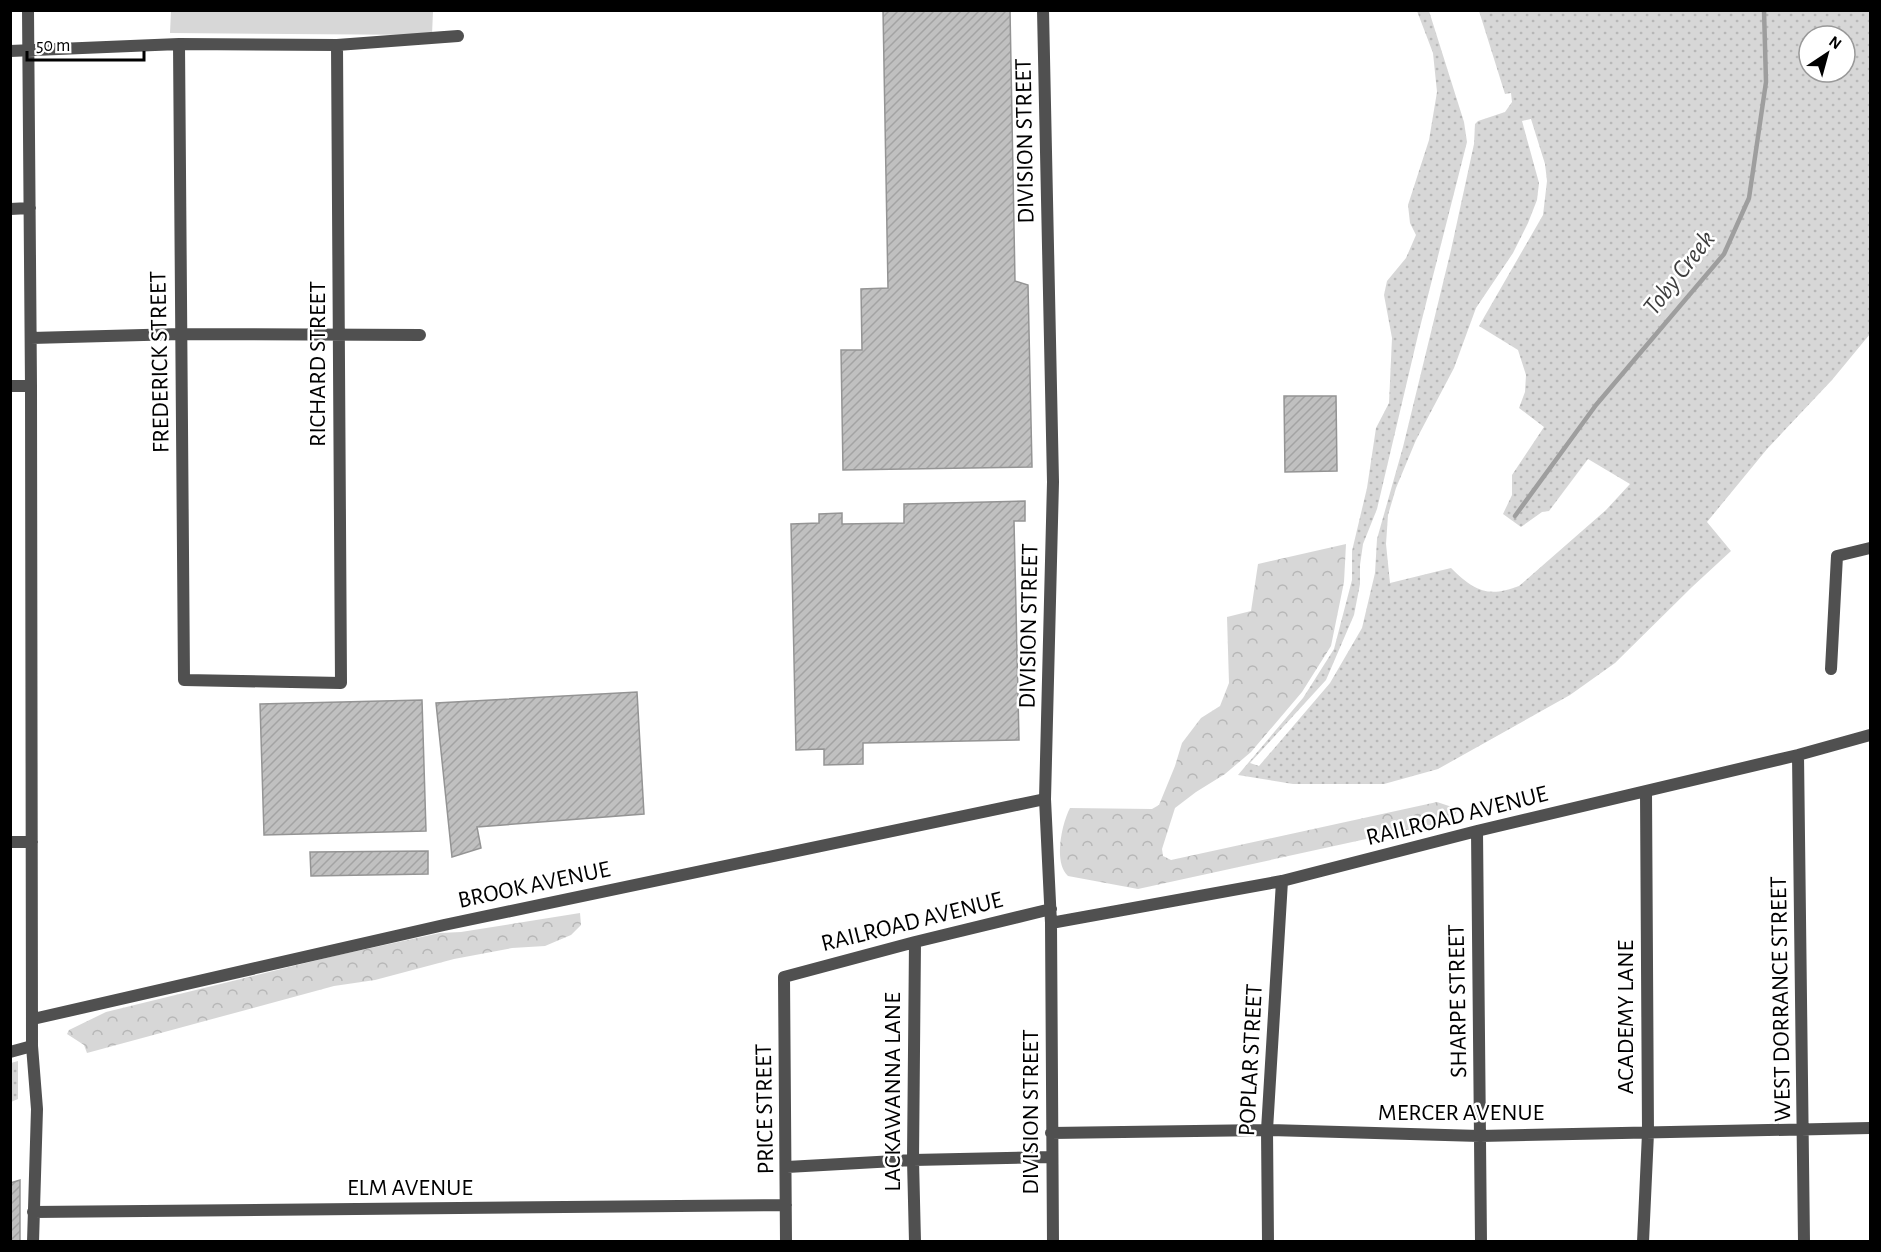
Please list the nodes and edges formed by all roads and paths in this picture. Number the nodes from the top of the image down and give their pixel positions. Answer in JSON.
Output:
{"nodes":[{"id":1,"x":28,"y":10,"type":"edge"},
{"id":2,"x":1043,"y":10,"type":"edge"},
{"id":3,"x":458,"y":36,"type":"dead end"},
{"id":4,"x":179,"y":44,"type":"junction"},
{"id":5,"x":337,"y":45,"type":"junction"},
{"id":6,"x":28,"y":50,"type":"junction"},
{"id":7,"x":10,"y":51,"type":"edge"},
{"id":8,"x":30,"y":208,"type":"junction"},
{"id":9,"x":10,"y":209,"type":"edge"},
{"id":10,"x":181,"y":334,"type":"junction"},
{"id":11,"x":339,"y":335,"type":"junction"},
{"id":12,"x":420,"y":335,"type":"dead end"},
{"id":13,"x":31,"y":338,"type":"junction"},
{"id":14,"x":10,"y":386,"type":"edge"},
{"id":15,"x":31,"y":386,"type":"junction"},
{"id":16,"x":1870,"y":548,"type":"edge"},
{"id":17,"x":1831,"y":669,"type":"dead end"},
{"id":18,"x":341,"y":683,"type":"joint"},
{"id":19,"x":1870,"y":735,"type":"edge"},
{"id":20,"x":1798,"y":755,"type":"junction"},
{"id":21,"x":1646,"y":792,"type":"junction"},
{"id":22,"x":1045,"y":799,"type":"junction"},
{"id":23,"x":1477,"y":831,"type":"junction"},
{"id":24,"x":10,"y":842,"type":"edge"},
{"id":25,"x":32,"y":842,"type":"junction"},
{"id":26,"x":1282,"y":881,"type":"junction"},
{"id":27,"x":1051,"y":909,"type":"junction"},
{"id":28,"x":1051,"y":923,"type":"junction"},
{"id":29,"x":915,"y":942,"type":"junction"},
{"id":30,"x":784,"y":977,"type":"joint"},
{"id":31,"x":33,"y":1019,"type":"junction"},
{"id":32,"x":32,"y":1046,"type":"junction"},
{"id":33,"x":10,"y":1052,"type":"edge"},
{"id":34,"x":1870,"y":1128,"type":"edge"},
{"id":35,"x":1804,"y":1129,"type":"junction"},
{"id":36,"x":1266,"y":1130,"type":"junction"},
{"id":37,"x":1648,"y":1132,"type":"junction"},
{"id":38,"x":1051,"y":1133,"type":"junction"},
{"id":39,"x":1480,"y":1136,"type":"junction"},
{"id":40,"x":1052,"y":1157,"type":"junction"},
{"id":41,"x":913,"y":1160,"type":"junction"},
{"id":42,"x":787,"y":1167,"type":"junction"},
{"id":43,"x":786,"y":1205,"type":"junction"},
{"id":44,"x":33,"y":1212,"type":"junction"},
{"id":45,"x":33,"y":1242,"type":"edge"},
{"id":46,"x":786,"y":1242,"type":"edge"},
{"id":47,"x":915,"y":1242,"type":"edge"},
{"id":48,"x":1053,"y":1242,"type":"edge"},
{"id":49,"x":1268,"y":1242,"type":"edge"},
{"id":50,"x":1481,"y":1242,"type":"edge"},
{"id":51,"x":1644,"y":1242,"type":"edge"},
{"id":52,"x":1804,"y":1242,"type":"edge"}],
"edges":[{"from":1,"to":6,"type":"street"},
{"from":2,"to":22,"type":"street","name":"DIVISION STREET"},
{"from":3,"to":5,"type":"street"},
{"from":4,"to":5,"type":"street"},
{"from":4,"to":6,"type":"street"},
{"from":4,"to":10,"type":"street","name":"FREDERICK STREET"},
{"from":5,"to":11,"type":"street","name":"RICHARD STREET"},
{"from":6,"to":7,"type":"street"},
{"from":6,"to":8,"type":"street"},
{"from":8,"to":9,"type":"street"},
{"from":8,"to":13,"type":"street"},
{"from":10,"to":11,"type":"street"},
{"from":10,"to":13,"type":"street"},
{"from":10,"to":18,"type":"street","name":"FREDERICK STREET"},
{"from":11,"to":12,"type":"street"},
{"from":11,"to":18,"type":"street","name":"RICHARD STREET"},
{"from":13,"to":15,"type":"street"},
{"from":14,"to":15,"type":"street"},
{"from":15,"to":25,"type":"street"},
{"from":16,"to":17,"type":"street"},
{"from":19,"to":20,"type":"street","name":"RAILROAD AVENUE"},
{"from":20,"to":21,"type":"street","name":"RAILROAD AVENUE"},
{"from":20,"to":35,"type":"street","name":"WEST DORRANCE STREET"},
{"from":21,"to":23,"type":"street","name":"RAILROAD AVENUE"},
{"from":21,"to":37,"type":"street","name":"ACADEMY LANE"},
{"from":22,"to":27,"type":"street","name":"DIVISION STREET"},
{"from":22,"to":31,"type":"street","name":"BROOK AVENUE"},
{"from":23,"to":26,"type":"street","name":"RAILROAD AVENUE"},
{"from":23,"to":39,"type":"street","name":"SHARPE STREET"},
{"from":24,"to":25,"type":"street"},
{"from":25,"to":31,"type":"street"},
{"from":26,"to":28,"type":"street","name":"RAILROAD AVENUE"},
{"from":26,"to":36,"type":"street","name":"POPLAR STREET"},
{"from":27,"to":28,"type":"street","name":"DIVISION STREET"},
{"from":27,"to":29,"type":"street","name":"RAILROAD AVENUE"},
{"from":28,"to":38,"type":"street","name":"DIVISION STREET"},
{"from":29,"to":30,"type":"street","name":"RAILROAD AVENUE"},
{"from":29,"to":41,"type":"street","name":"LACKAWANNA LANE"},
{"from":30,"to":42,"type":"street","name":"PRICE STREET"},
{"from":31,"to":32,"type":"street"},
{"from":32,"to":33,"type":"street"},
{"from":32,"to":44,"type":"street"},
{"from":34,"to":35,"type":"street","name":"MERCER AVENUE"},
{"from":35,"to":37,"type":"street","name":"MERCER AVENUE"},
{"from":35,"to":52,"type":"street","name":"WEST DORRANCE STREET"},
{"from":36,"to":38,"type":"street","name":"MERCER AVENUE"},
{"from":36,"to":39,"type":"street","name":"MERCER AVENUE"},
{"from":36,"to":49,"type":"street","name":"POPLAR STREET"},
{"from":37,"to":39,"type":"street","name":"MERCER AVENUE"},
{"from":37,"to":51,"type":"street","name":"ACADEMY LANE"},
{"from":38,"to":40,"type":"street","name":"DIVISION STREET"},
{"from":39,"to":50,"type":"street","name":"SHARPE STREET"},
{"from":40,"to":41,"type":"street"},
{"from":40,"to":48,"type":"street","name":"DIVISION STREET"},
{"from":41,"to":42,"type":"street"},
{"from":41,"to":47,"type":"street","name":"LACKAWANNA LANE"},
{"from":42,"to":43,"type":"street","name":"PRICE STREET"},
{"from":43,"to":44,"type":"street","name":"ELM AVENUE"},
{"from":43,"to":46,"type":"street","name":"PRICE STREET"},
{"from":44,"to":45,"type":"street"}]}
